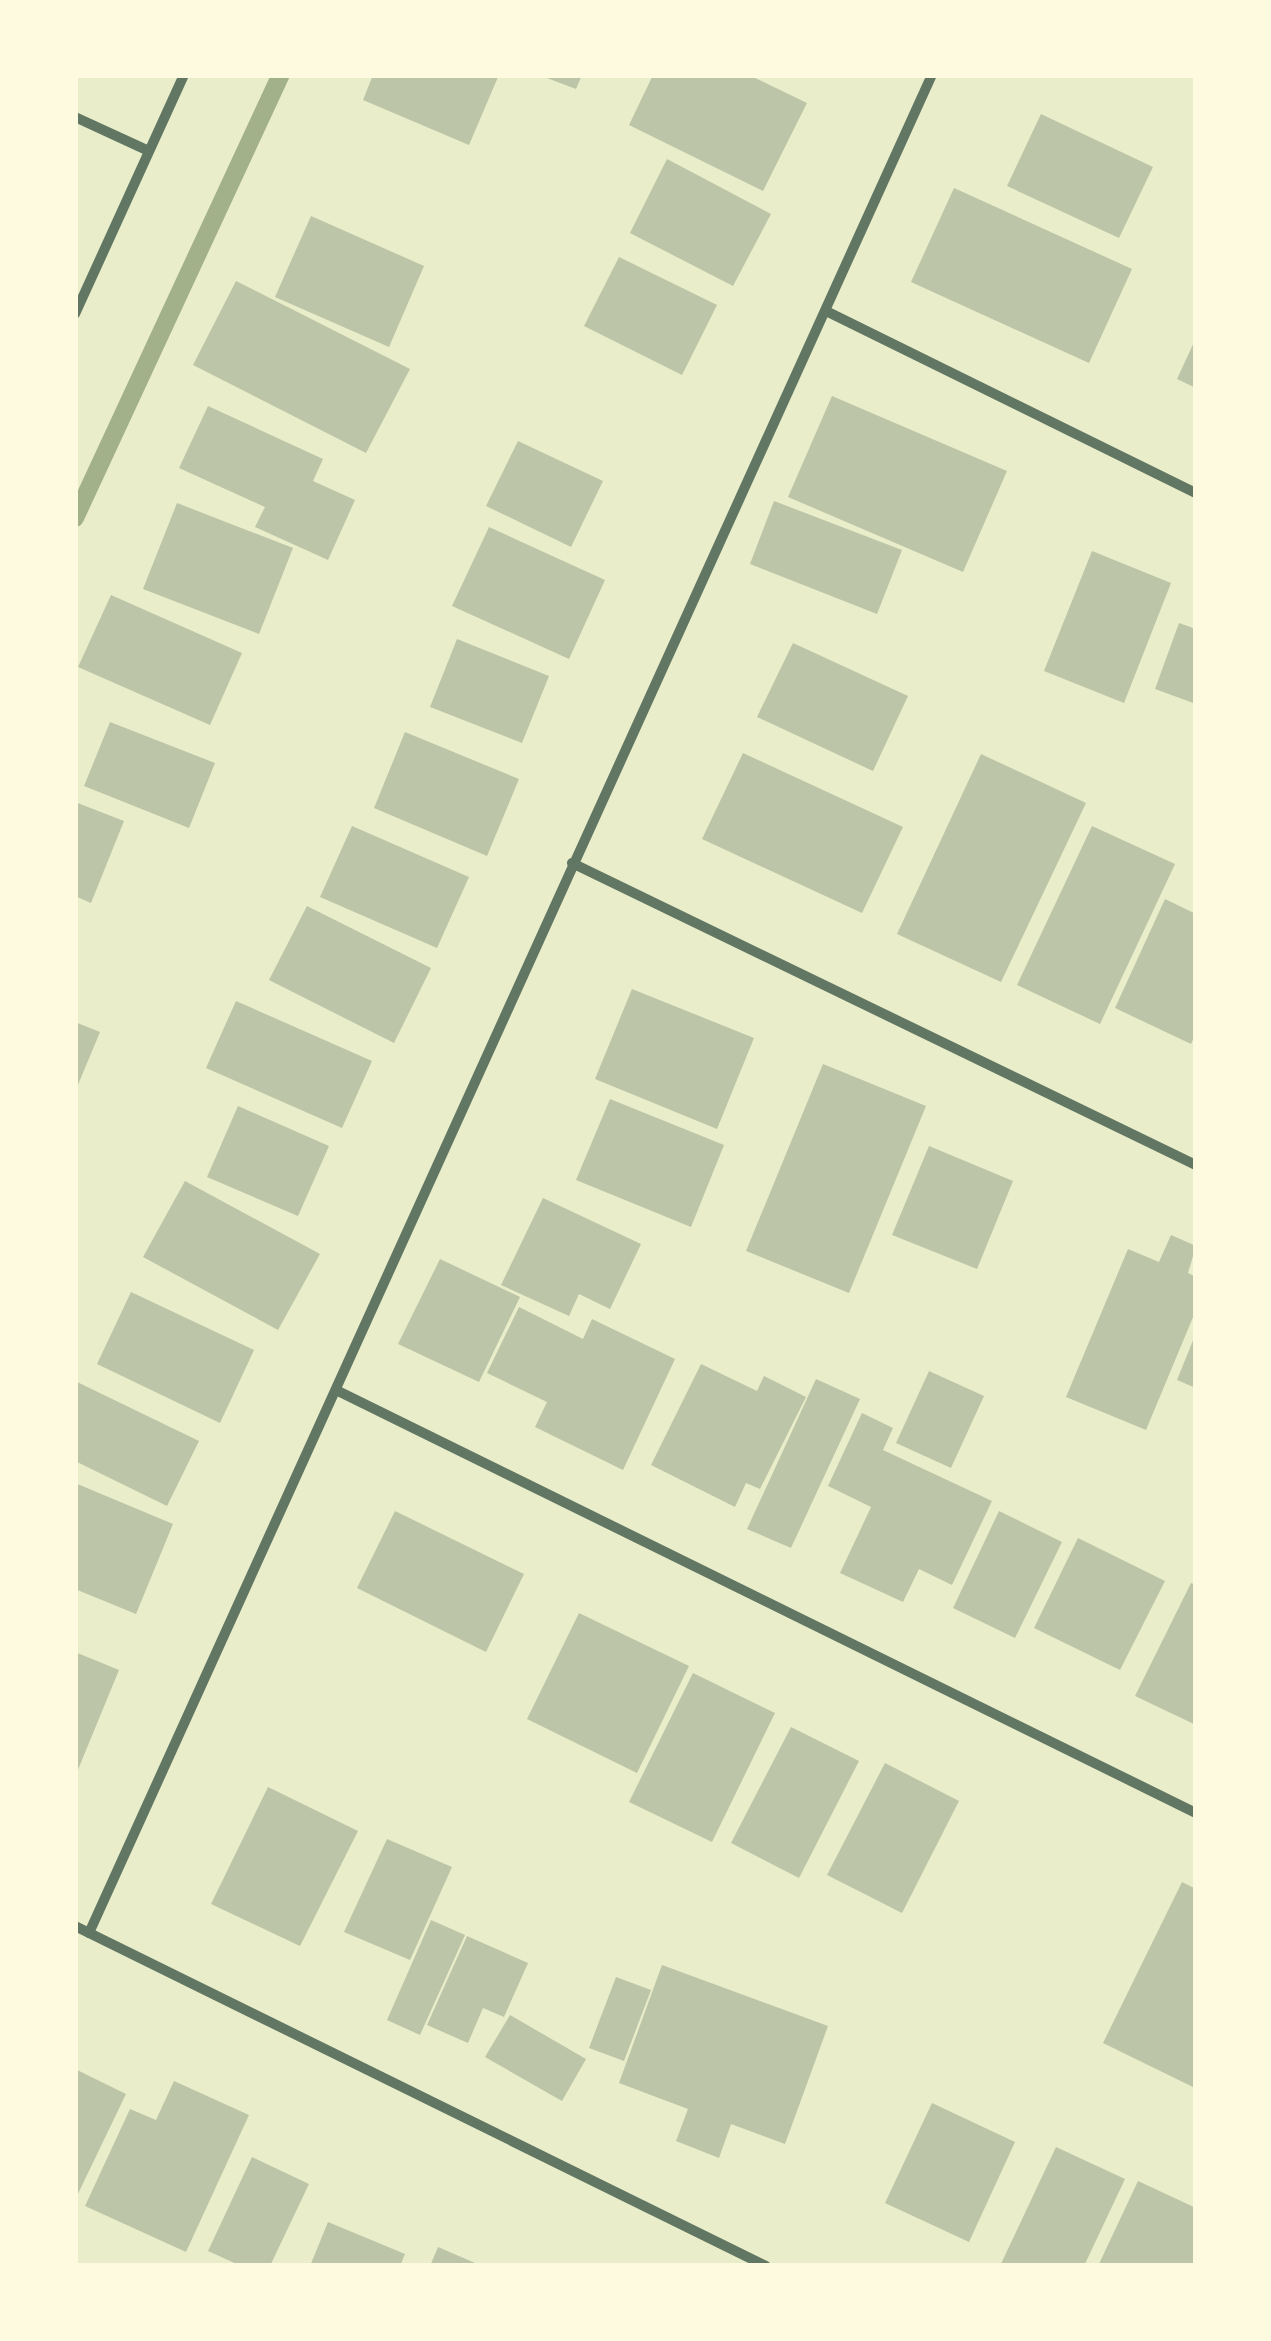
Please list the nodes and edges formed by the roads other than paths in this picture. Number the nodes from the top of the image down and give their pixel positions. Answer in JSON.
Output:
{"nodes":[{"id":1,"x":184,"y":75,"type":"edge"},
{"id":2,"x":932,"y":75,"type":"edge"},
{"id":3,"x":75,"y":117,"type":"edge"},
{"id":4,"x":148,"y":150,"type":"junction"},
{"id":5,"x":826,"y":311,"type":"junction"},
{"id":6,"x":75,"y":314,"type":"edge"},
{"id":7,"x":1196,"y":494,"type":"edge"},
{"id":8,"x":572,"y":862,"type":"junction"},
{"id":9,"x":1196,"y":1165,"type":"edge"},
{"id":10,"x":338,"y":1392,"type":"junction"},
{"id":11,"x":1196,"y":1814,"type":"edge"},
{"id":12,"x":75,"y":1926,"type":"edge"},
{"id":13,"x":90,"y":1933,"type":"junction"},
{"id":14,"x":766,"y":2266,"type":"edge"}],
"edges":[{"from":1,"to":4,"type":"street"},
{"from":2,"to":5,"type":"street"},
{"from":3,"to":4,"type":"street"},
{"from":4,"to":6,"type":"street"},
{"from":5,"to":7,"type":"street"},
{"from":5,"to":8,"type":"street"},
{"from":8,"to":9,"type":"street"},
{"from":8,"to":10,"type":"street"},
{"from":10,"to":11,"type":"street"},
{"from":10,"to":13,"type":"street"},
{"from":12,"to":13,"type":"street"},
{"from":13,"to":14,"type":"street"}]}
